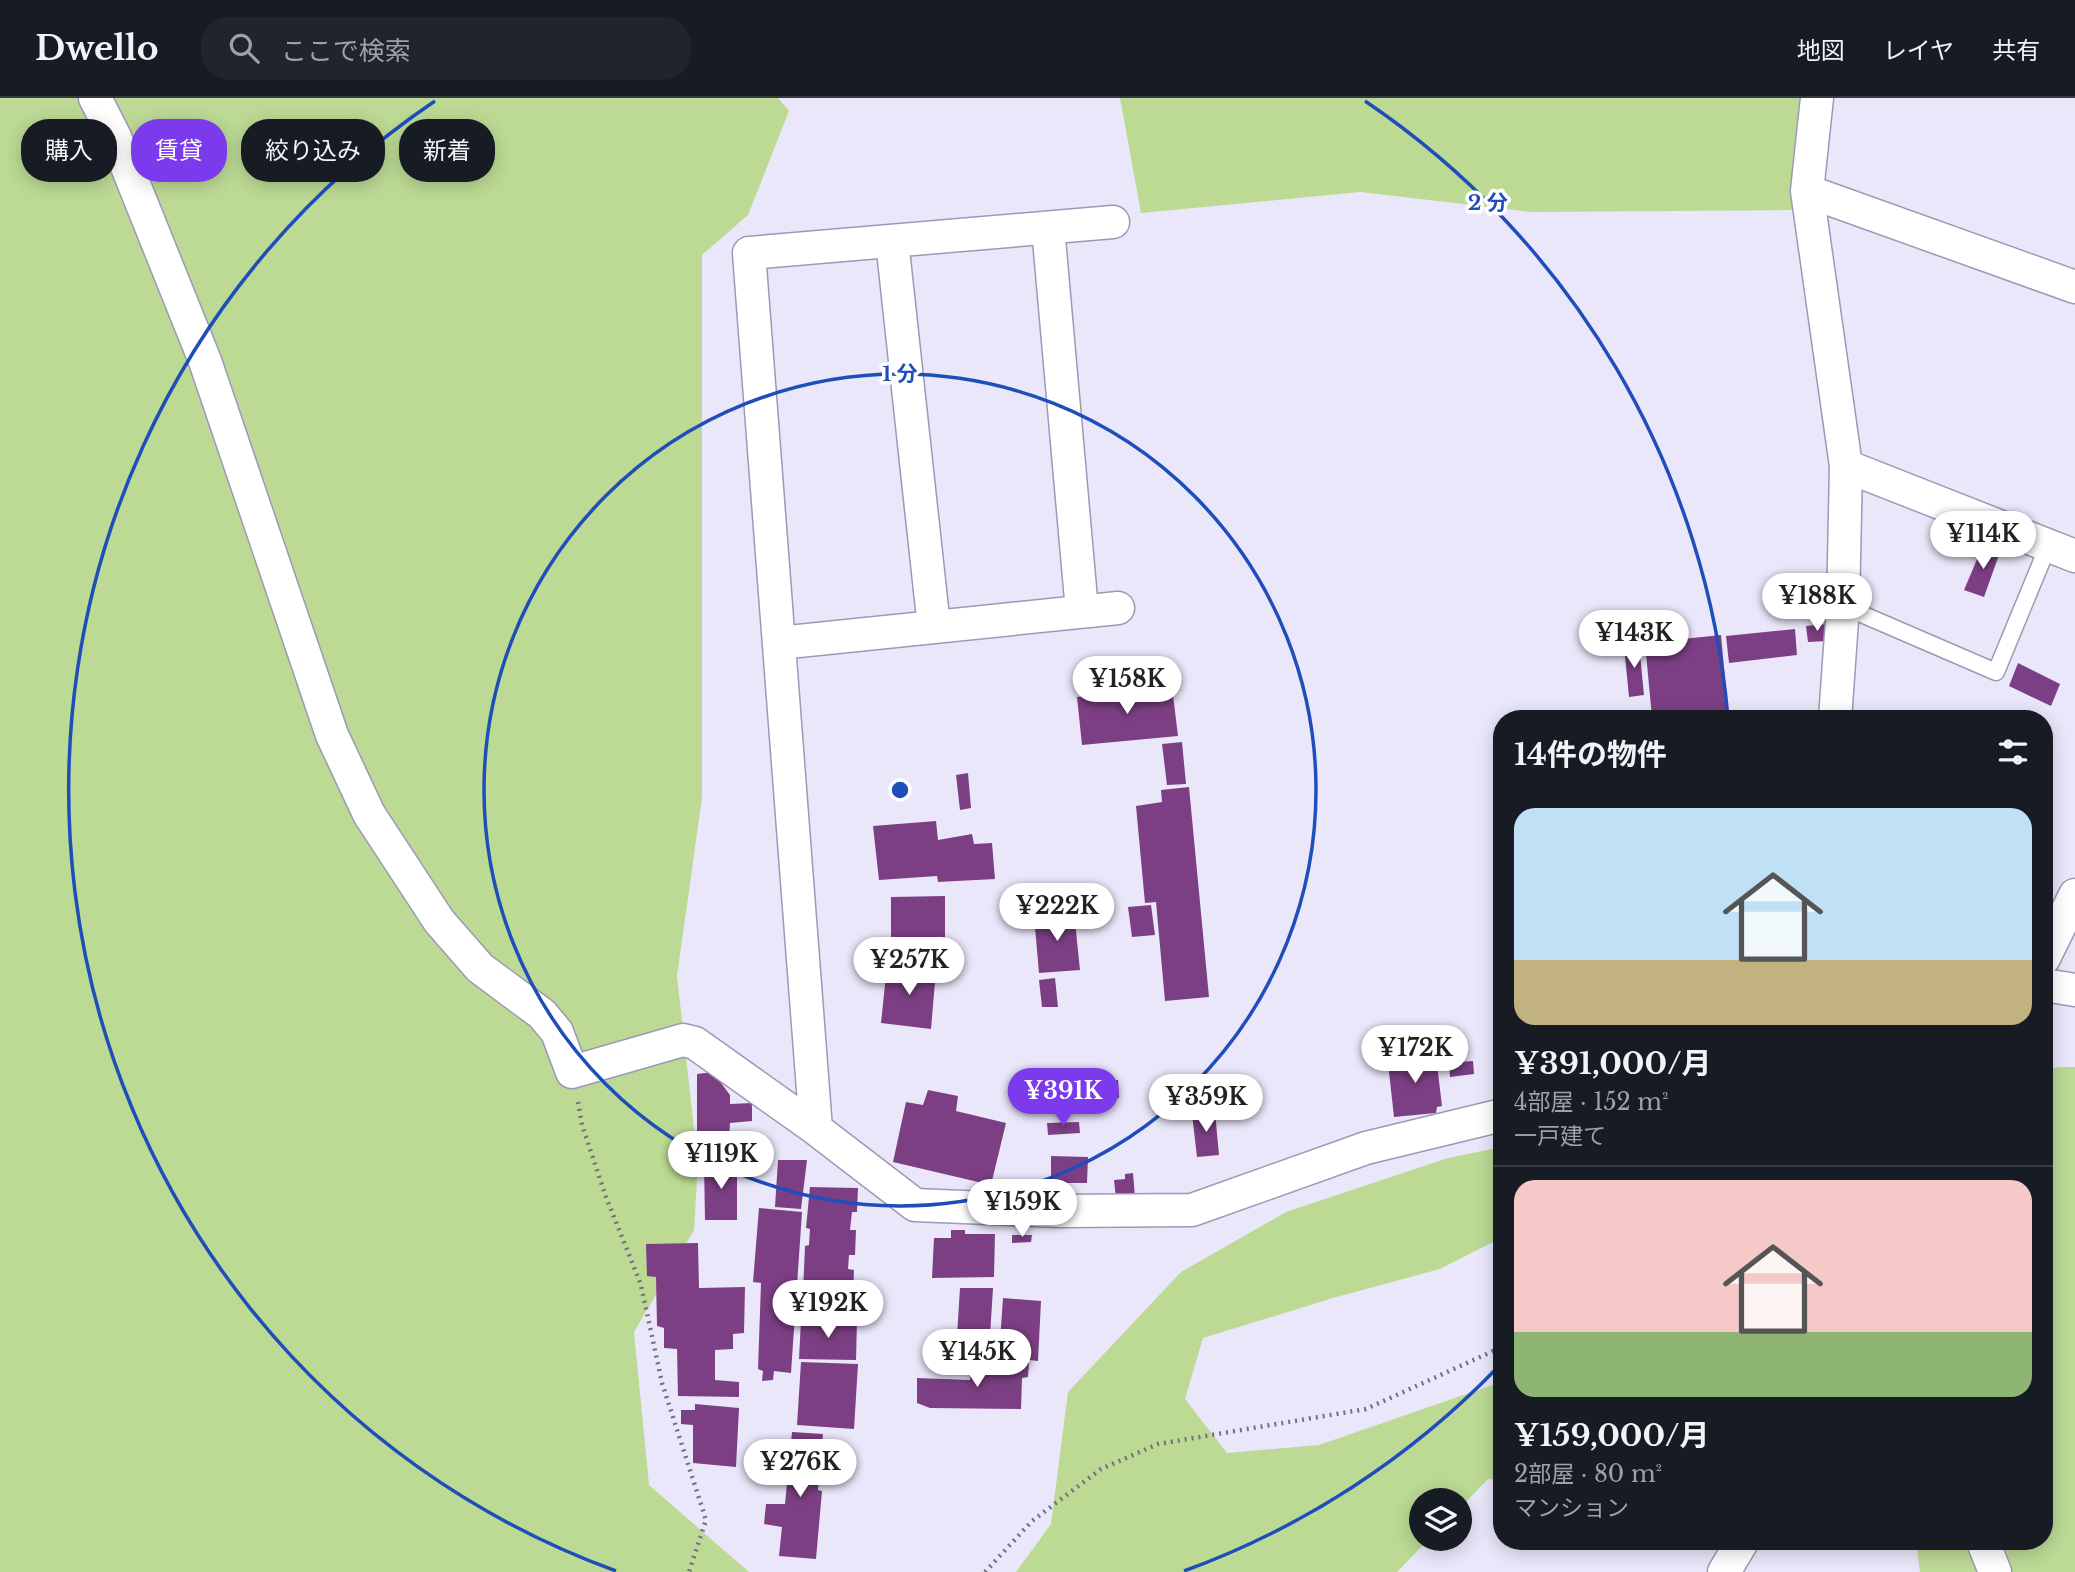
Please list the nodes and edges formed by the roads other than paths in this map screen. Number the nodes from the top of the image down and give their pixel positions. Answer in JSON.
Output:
{"nodes":[{"id":1,"x":95,"y":98,"type":"edge"},
{"id":2,"x":1817,"y":98,"type":"edge"},
{"id":3,"x":1807,"y":191,"type":"junction"},
{"id":4,"x":1113,"y":222,"type":"dead end"},
{"id":5,"x":1048,"y":228,"type":"junction"},
{"id":6,"x":891,"y":241,"type":"junction"},
{"id":7,"x":2075,"y":287,"type":"edge"},
{"id":8,"x":1846,"y":466,"type":"junction"},
{"id":9,"x":2062,"y":551,"type":"edge"},
{"id":10,"x":1843,"y":606,"type":"junction"},
{"id":11,"x":1118,"y":608,"type":"dead end"},
{"id":12,"x":1082,"y":611,"type":"junction"},
{"id":13,"x":934,"y":627,"type":"junction"},
{"id":14,"x":779,"y":643,"type":"junction"},
{"id":15,"x":1837,"y":710,"type":"edge"},
{"id":16,"x":2075,"y":895,"type":"edge"},
{"id":17,"x":2053,"y":940,"type":"edge"},
{"id":18,"x":2053,"y":986,"type":"edge"},
{"id":19,"x":2075,"y":990,"type":"edge"},
{"id":20,"x":1493,"y":1117,"type":"edge"},
{"id":21,"x":816,"y":1129,"type":"junction"},
{"id":22,"x":1737,"y":1550,"type":"edge"},
{"id":23,"x":1986,"y":1550,"type":"edge"},
{"id":24,"x":1724,"y":1572,"type":"edge"},
{"id":25,"x":1995,"y":1572,"type":"edge"}],
"edges":[{"from":1,"to":21,"type":"street"},
{"from":2,"to":3,"type":"street"},
{"from":3,"to":7,"type":"street"},
{"from":3,"to":8,"type":"street"},
{"from":4,"to":5,"type":"street"},
{"from":5,"to":6,"type":"street"},
{"from":5,"to":12,"type":"street"},
{"from":6,"to":13,"type":"street"},
{"from":6,"to":14,"type":"street"},
{"from":8,"to":9,"type":"street"},
{"from":8,"to":10,"type":"street"},
{"from":9,"to":10,"type":"lane"},
{"from":10,"to":15,"type":"street"},
{"from":11,"to":12,"type":"street"},
{"from":12,"to":13,"type":"street"},
{"from":13,"to":14,"type":"street"},
{"from":14,"to":21,"type":"street"},
{"from":16,"to":17,"type":"street"},
{"from":18,"to":19,"type":"street"},
{"from":20,"to":21,"type":"street"},
{"from":22,"to":24,"type":"street"},
{"from":23,"to":25,"type":"street"}]}
